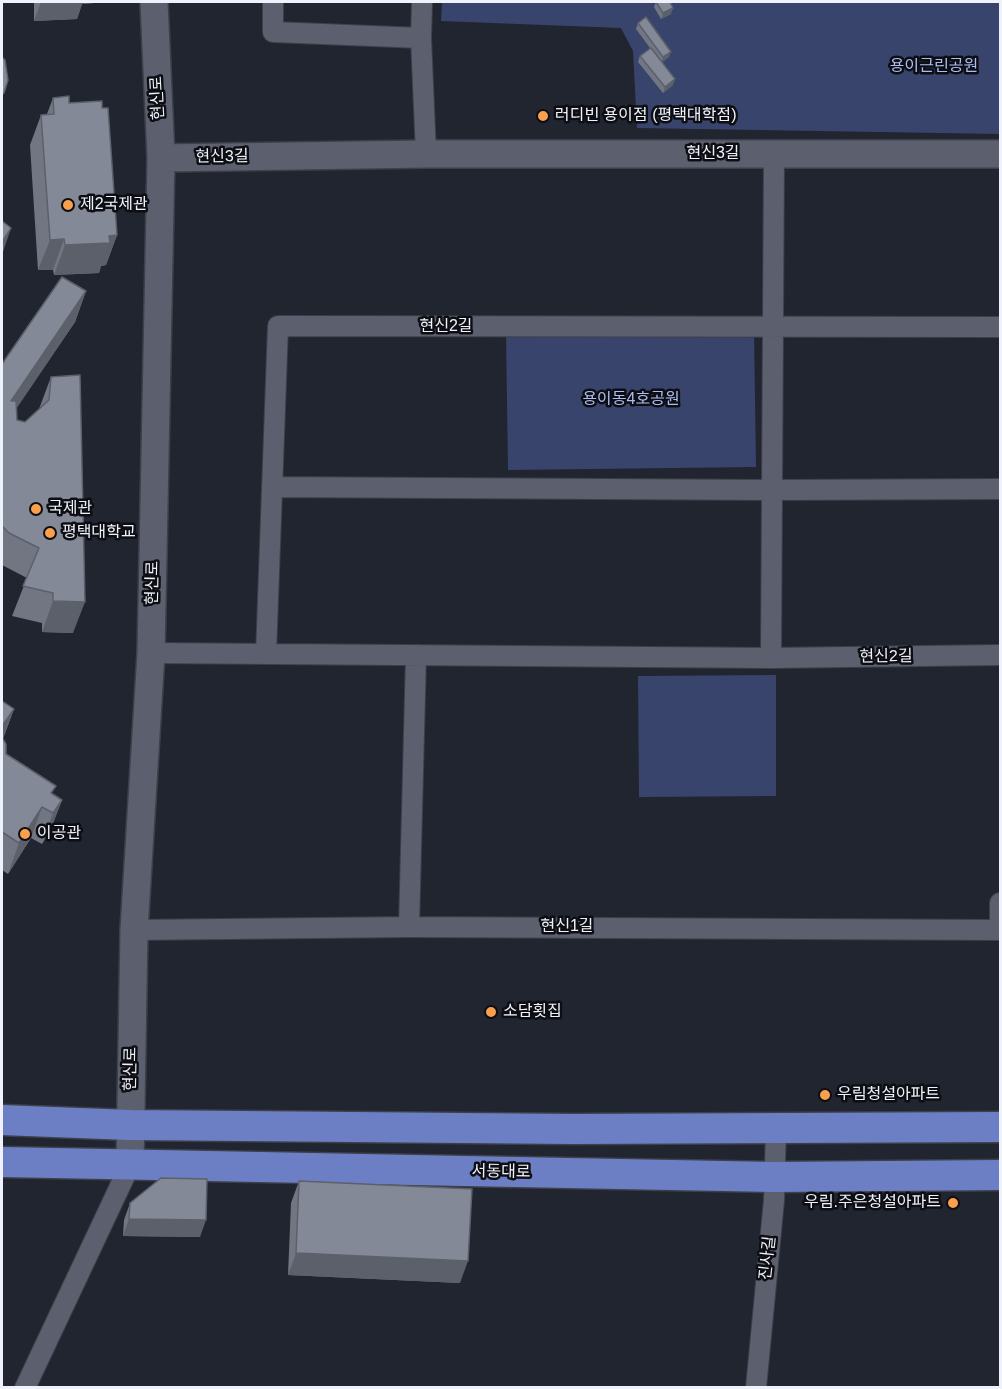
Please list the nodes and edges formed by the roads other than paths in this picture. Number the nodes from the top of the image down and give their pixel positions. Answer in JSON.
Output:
{"nodes":[{"id":1,"x":154,"y":2,"type":"edge"},
{"id":2,"x":273,"y":2,"type":"edge"},
{"id":3,"x":423,"y":2,"type":"edge"},
{"id":4,"x":421,"y":38,"type":"junction"},
{"id":5,"x":426,"y":154,"type":"junction"},
{"id":6,"x":774,"y":154,"type":"junction"},
{"id":7,"x":1000,"y":154,"type":"edge"},
{"id":8,"x":161,"y":158,"type":"junction"},
{"id":9,"x":774,"y":327,"type":"junction"},
{"id":10,"x":1000,"y":327,"type":"edge"},
{"id":11,"x":272,"y":486,"type":"junction"},
{"id":12,"x":1000,"y":489,"type":"edge"},
{"id":13,"x":771,"y":490,"type":"junction"},
{"id":14,"x":151,"y":653,"type":"junction"},
{"id":15,"x":266,"y":654,"type":"junction"},
{"id":16,"x":416,"y":655,"type":"junction"},
{"id":17,"x":1000,"y":655,"type":"edge"},
{"id":18,"x":771,"y":658,"type":"junction"},
{"id":19,"x":1000,"y":903,"type":"edge"},
{"id":20,"x":409,"y":927,"type":"junction"},
{"id":21,"x":134,"y":930,"type":"junction"},
{"id":22,"x":1000,"y":930,"type":"edge"},
{"id":23,"x":2,"y":1120,"type":"edge"},
{"id":24,"x":130,"y":1125,"type":"junction"},
{"id":25,"x":1000,"y":1127,"type":"edge"},
{"id":26,"x":776,"y":1129,"type":"junction"},
{"id":27,"x":2,"y":1162,"type":"edge"},
{"id":28,"x":130,"y":1165,"type":"junction"},
{"id":29,"x":1000,"y":1175,"type":"edge"},
{"id":30,"x":774,"y":1177,"type":"junction"},
{"id":31,"x":25,"y":1388,"type":"edge"},
{"id":32,"x":756,"y":1388,"type":"edge"}],
"edges":[{"from":1,"to":8,"type":"main road","name":"현신로"},
{"from":2,"to":4,"type":"street"},
{"from":3,"to":4,"type":"street"},
{"from":4,"to":5,"type":"street"},
{"from":5,"to":6,"type":"main road","name":"현신3길"},
{"from":5,"to":8,"type":"main road","name":"현신3길"},
{"from":6,"to":7,"type":"main road","name":"현신3길"},
{"from":6,"to":9,"type":"street"},
{"from":8,"to":14,"type":"main road","name":"현신로"},
{"from":9,"to":10,"type":"street","name":"현신2길"},
{"from":9,"to":11,"type":"street","name":"현신2길"},
{"from":9,"to":13,"type":"street"},
{"from":11,"to":13,"type":"street"},
{"from":11,"to":15,"type":"street","name":"현신2길"},
{"from":12,"to":13,"type":"street"},
{"from":13,"to":18,"type":"street"},
{"from":14,"to":15,"type":"street","name":"현신2길"},
{"from":14,"to":21,"type":"main road","name":"현신로"},
{"from":15,"to":16,"type":"street","name":"현신2길"},
{"from":16,"to":18,"type":"street","name":"현신2길"},
{"from":16,"to":20,"type":"street"},
{"from":17,"to":18,"type":"street","name":"현신2길"},
{"from":19,"to":22,"type":"street"},
{"from":20,"to":21,"type":"street","name":"현신1길"},
{"from":20,"to":22,"type":"street","name":"현신1길"},
{"from":21,"to":24,"type":"main road","name":"현신로"},
{"from":23,"to":24,"type":"main road"},
{"from":24,"to":26,"type":"main road"},
{"from":24,"to":28,"type":"main road","name":"현신로"},
{"from":25,"to":26,"type":"main road"},
{"from":26,"to":30,"type":"street","name":"진사길"},
{"from":27,"to":28,"type":"main road","name":"서동대로"},
{"from":28,"to":30,"type":"main road","name":"서동대로"},
{"from":28,"to":31,"type":"street"},
{"from":29,"to":30,"type":"main road","name":"서동대로"},
{"from":30,"to":32,"type":"street","name":"진사길"}]}
